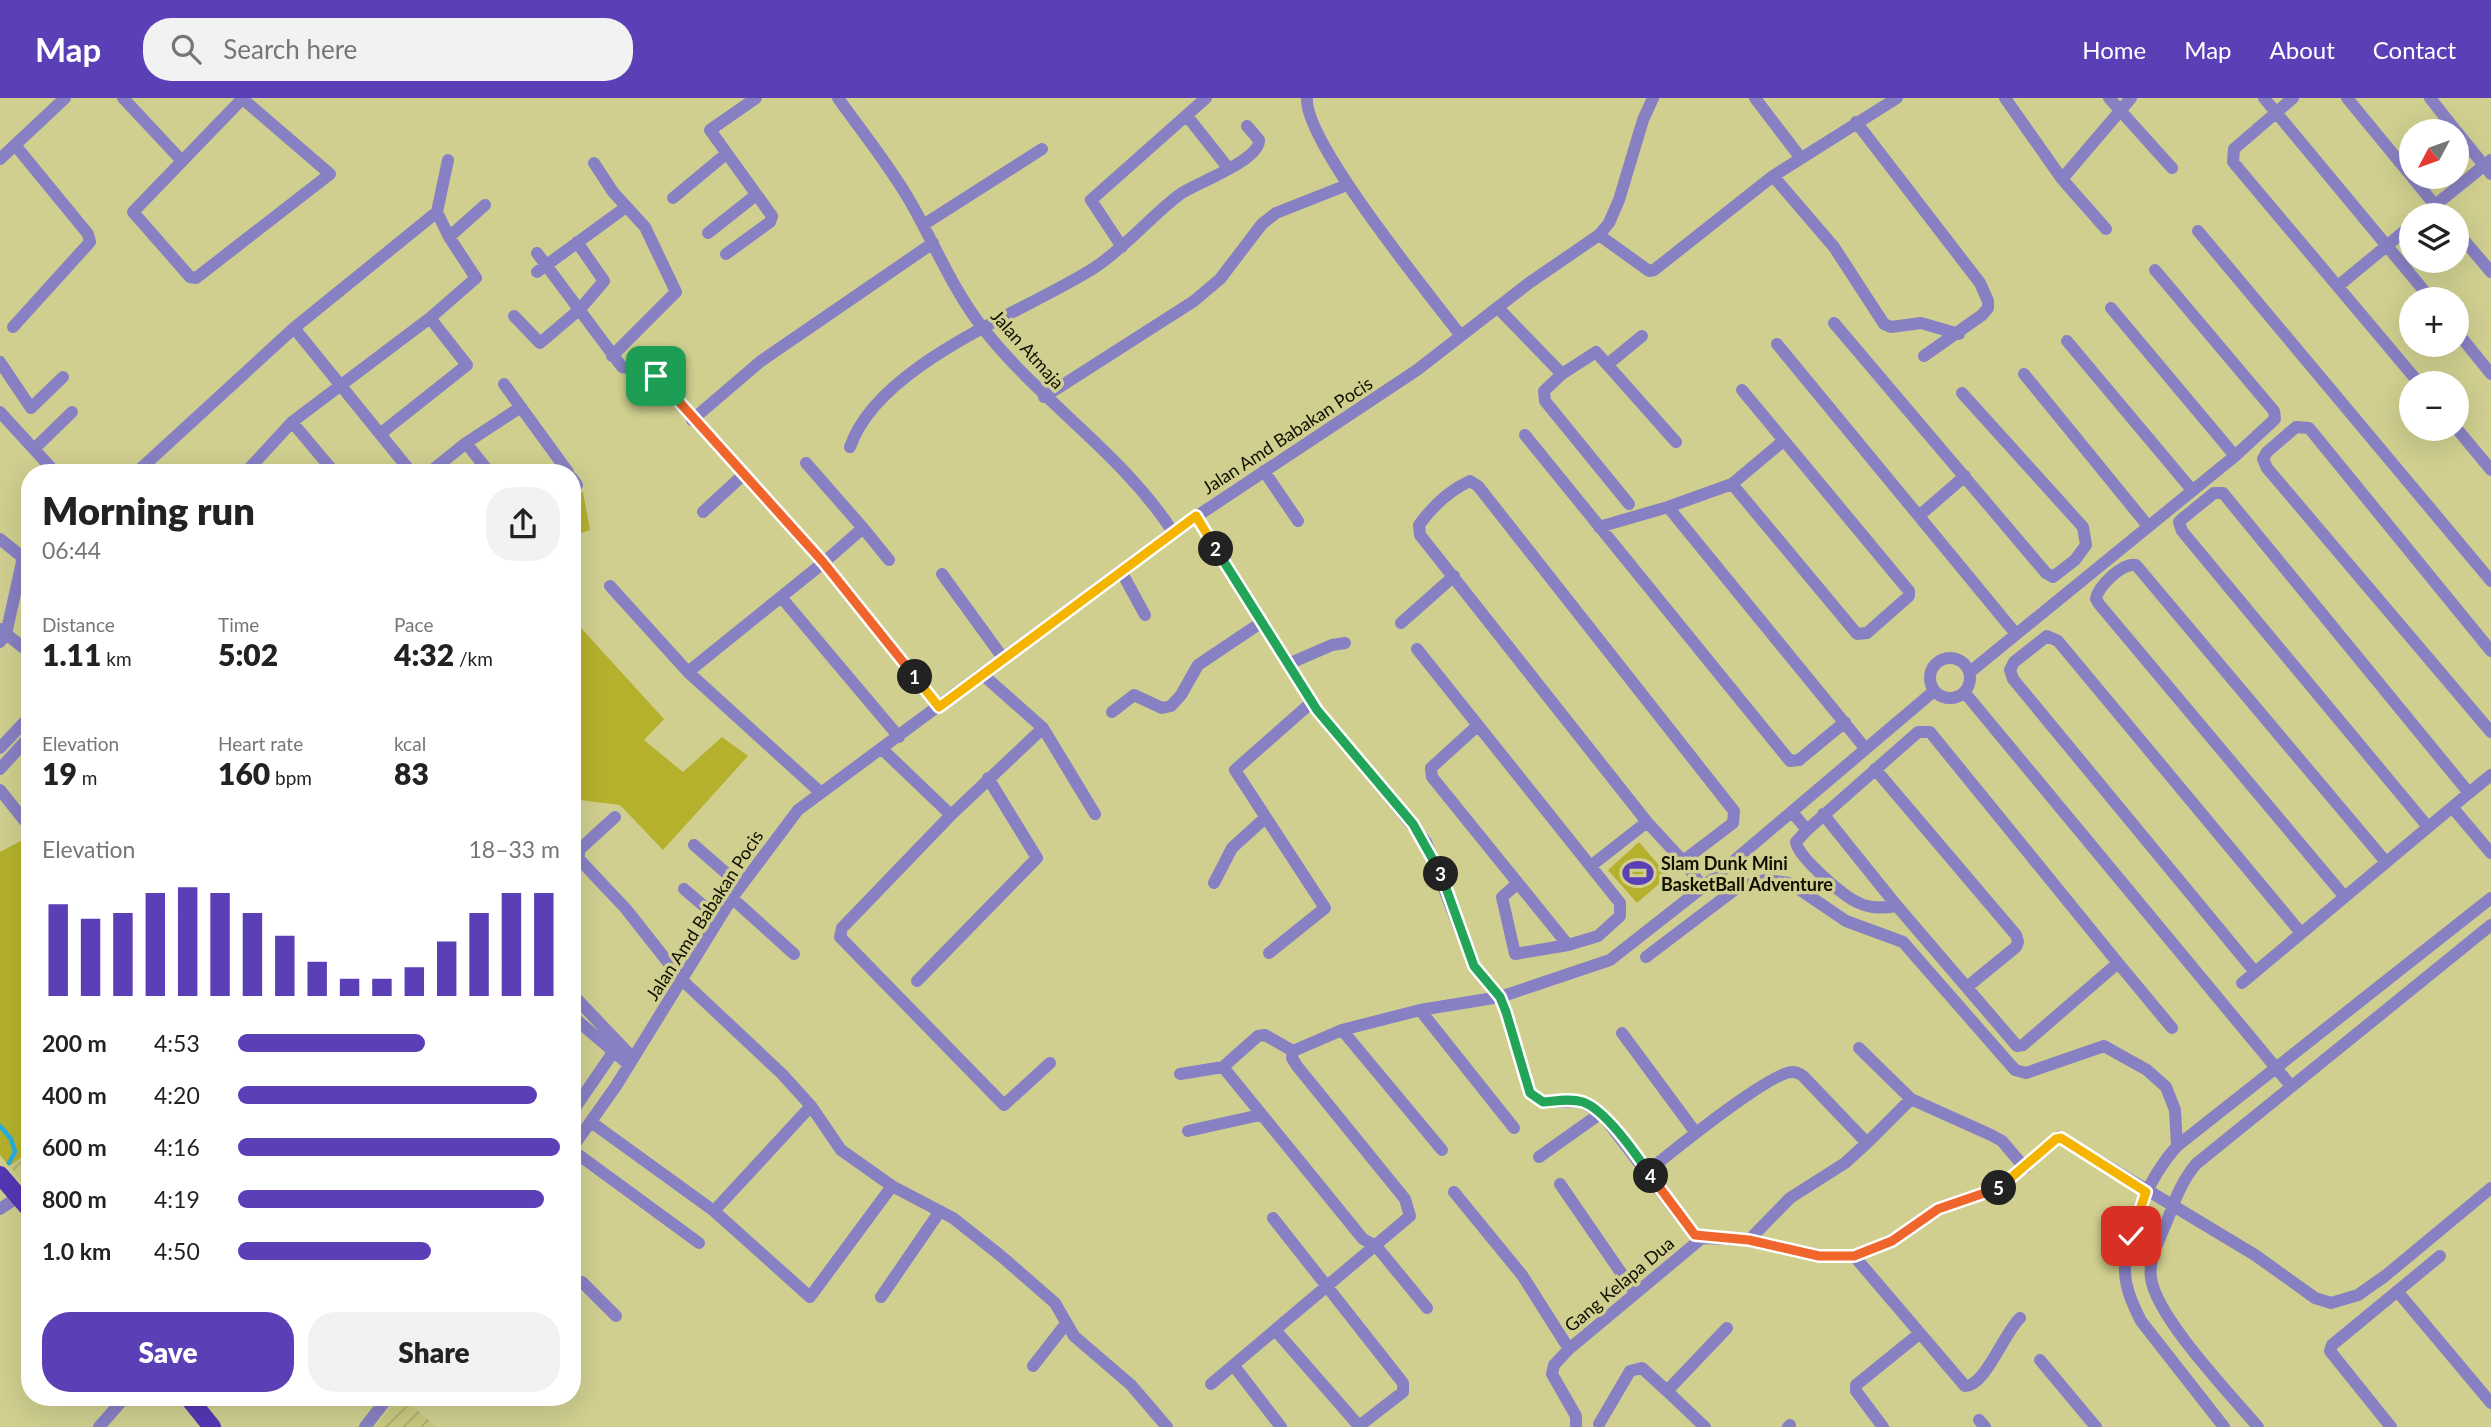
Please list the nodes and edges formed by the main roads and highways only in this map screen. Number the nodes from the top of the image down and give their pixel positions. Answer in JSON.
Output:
{"nodes":[{"id":1,"x":0,"y":1175,"type":"edge"},
{"id":2,"x":21,"y":1200,"type":"edge"},
{"id":3,"x":195,"y":1406,"type":"edge"},
{"id":4,"x":212,"y":1427,"type":"edge"}],
"edges":[{"from":1,"to":2,"type":"main road"},
{"from":3,"to":4,"type":"main road"}]}
